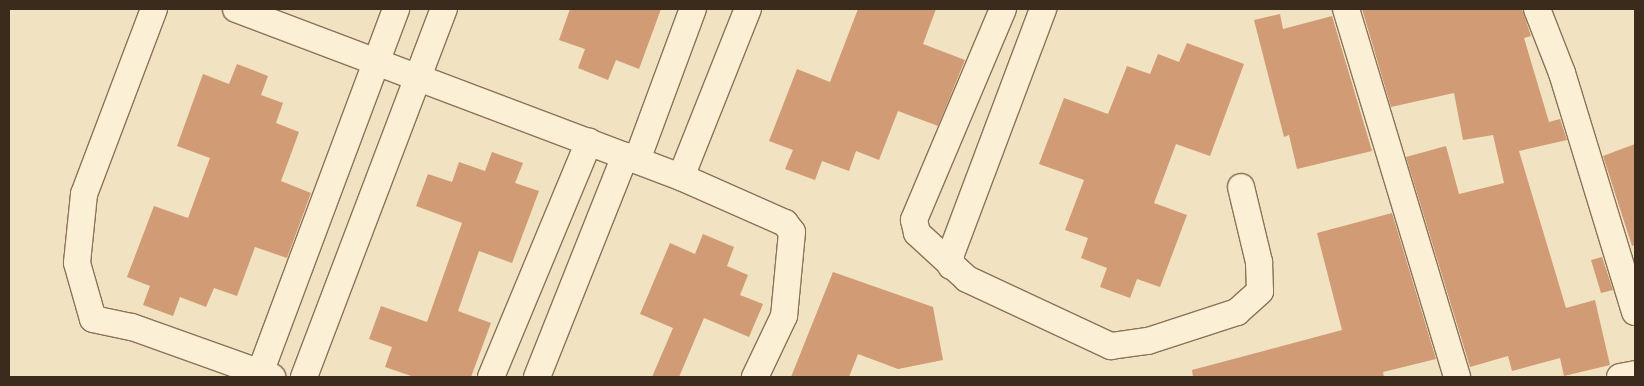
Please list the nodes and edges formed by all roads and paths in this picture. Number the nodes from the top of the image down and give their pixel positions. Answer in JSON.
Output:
{"nodes":[{"id":1,"x":154,"y":9,"type":"edge"},
{"id":2,"x":236,"y":9,"type":"edge"},
{"id":3,"x":396,"y":9,"type":"edge"},
{"id":4,"x":444,"y":9,"type":"edge"},
{"id":5,"x":693,"y":9,"type":"edge"},
{"id":6,"x":748,"y":9,"type":"edge"},
{"id":7,"x":1003,"y":9,"type":"edge"},
{"id":8,"x":1043,"y":9,"type":"edge"},
{"id":9,"x":1346,"y":9,"type":"edge"},
{"id":10,"x":1537,"y":9,"type":"edge"},
{"id":11,"x":376,"y":62,"type":"junction"},
{"id":12,"x":418,"y":77,"type":"junction"},
{"id":13,"x":589,"y":142,"type":"junction"},
{"id":14,"x":631,"y":158,"type":"junction"},
{"id":15,"x":680,"y":177,"type":"junction"},
{"id":16,"x":1241,"y":187,"type":"dead end"},
{"id":17,"x":951,"y":266,"type":"junction"},
{"id":18,"x":1635,"y":312,"type":"edge"},
{"id":19,"x":1635,"y":374,"type":"edge"},
{"id":20,"x":266,"y":375,"type":"edge"},
{"id":21,"x":304,"y":377,"type":"edge"},
{"id":22,"x":490,"y":377,"type":"edge"},
{"id":23,"x":537,"y":377,"type":"edge"},
{"id":24,"x":755,"y":377,"type":"edge"},
{"id":25,"x":1457,"y":377,"type":"edge"},
{"id":26,"x":1620,"y":377,"type":"edge"}],
"edges":[{"from":1,"to":20,"type":"street"},
{"from":2,"to":11,"type":"street"},
{"from":3,"to":11,"type":"street"},
{"from":4,"to":12,"type":"street"},
{"from":5,"to":14,"type":"street"},
{"from":6,"to":15,"type":"street"},
{"from":7,"to":17,"type":"street"},
{"from":8,"to":17,"type":"street"},
{"from":9,"to":25,"type":"street"},
{"from":10,"to":18,"type":"street"},
{"from":11,"to":12,"type":"street"},
{"from":11,"to":20,"type":"street"},
{"from":12,"to":13,"type":"street"},
{"from":12,"to":21,"type":"street"},
{"from":13,"to":14,"type":"street"},
{"from":13,"to":22,"type":"street"},
{"from":14,"to":15,"type":"street"},
{"from":14,"to":23,"type":"street"},
{"from":15,"to":24,"type":"street"},
{"from":16,"to":17,"type":"street"},
{"from":19,"to":26,"type":"street"}]}
